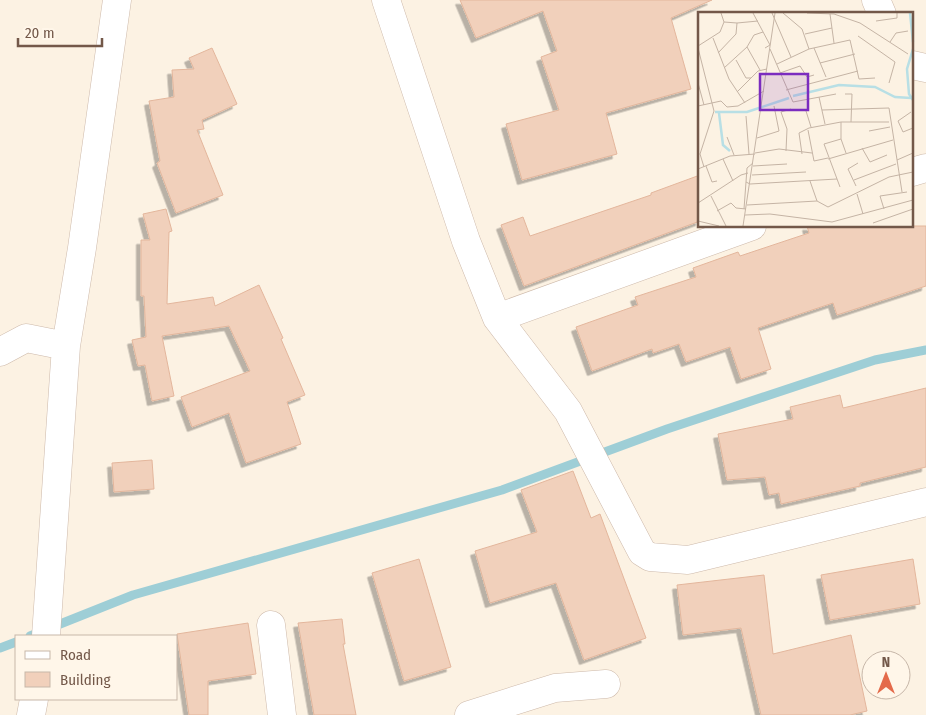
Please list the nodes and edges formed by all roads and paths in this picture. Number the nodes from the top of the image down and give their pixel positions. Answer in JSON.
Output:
{"nodes":[{"id":1,"x":117,"y":0,"type":"edge"},
{"id":2,"x":386,"y":0,"type":"edge"},
{"id":3,"x":876,"y":0,"type":"edge"},
{"id":4,"x":881,"y":12,"type":"edge"},
{"id":5,"x":746,"y":228,"type":"edge"},
{"id":6,"x":496,"y":318,"type":"junction"},
{"id":7,"x":66,"y":346,"type":"junction"},
{"id":8,"x":0,"y":352,"type":"edge"},
{"id":9,"x":926,"y":502,"type":"edge"},
{"id":10,"x":272,"y":625,"type":"dead end"},
{"id":11,"x":46,"y":635,"type":"edge"},
{"id":12,"x":606,"y":684,"type":"dead end"},
{"id":13,"x":34,"y":700,"type":"edge"},
{"id":14,"x":31,"y":715,"type":"edge"},
{"id":15,"x":282,"y":715,"type":"edge"},
{"id":16,"x":468,"y":715,"type":"edge"}],
"edges":[{"from":1,"to":7,"type":"street"},
{"from":2,"to":6,"type":"street"},
{"from":3,"to":4,"type":"street"},
{"from":5,"to":6,"type":"street"},
{"from":6,"to":9,"type":"street"},
{"from":7,"to":8,"type":"street"},
{"from":7,"to":11,"type":"street"},
{"from":10,"to":15,"type":"street"},
{"from":12,"to":16,"type":"street"},
{"from":13,"to":14,"type":"street"}]}
